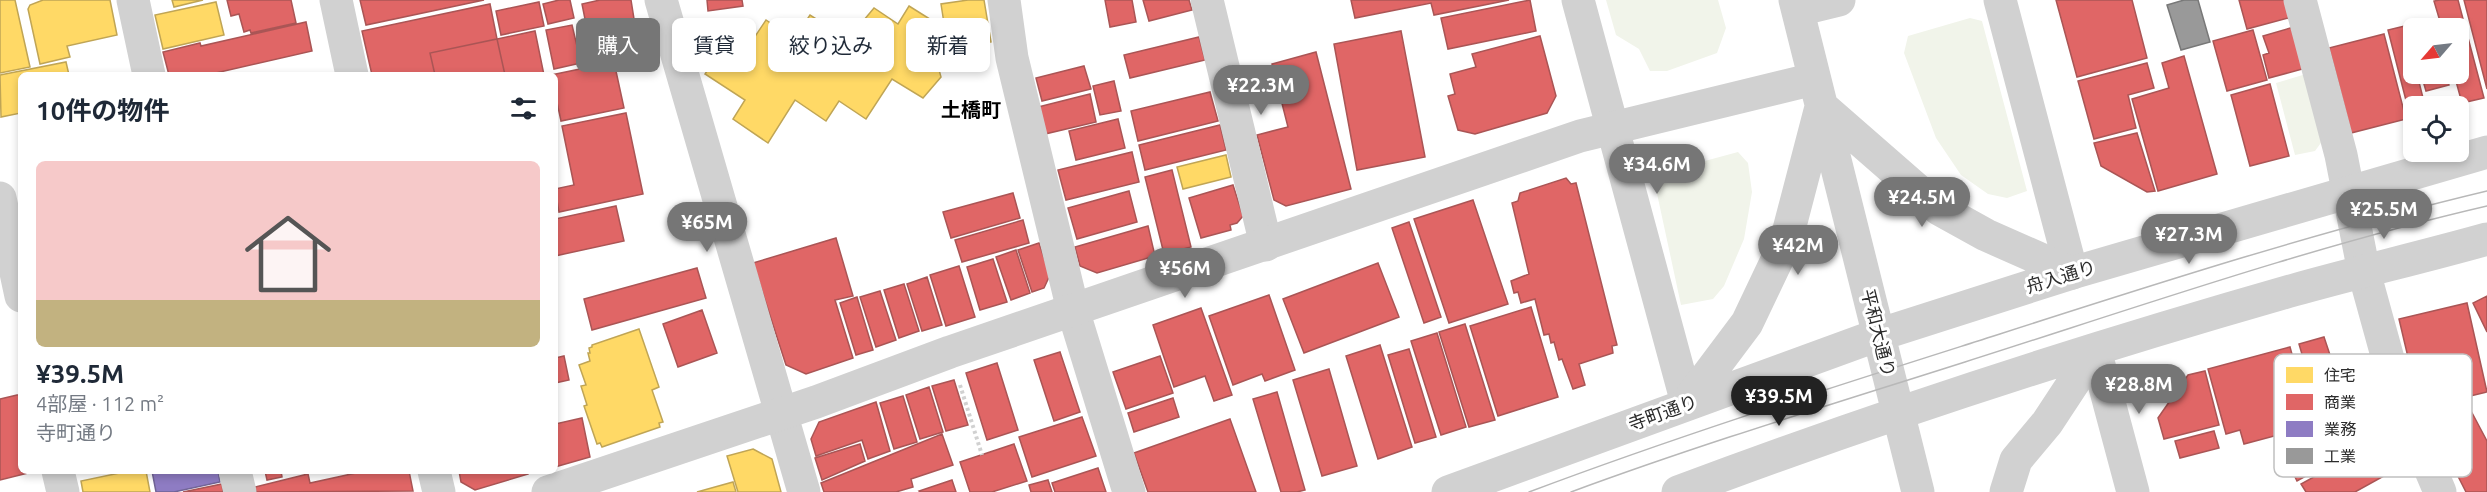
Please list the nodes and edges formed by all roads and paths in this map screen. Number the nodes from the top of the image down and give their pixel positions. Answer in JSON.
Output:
{"nodes":[{"id":1,"x":133,"y":0,"type":"edge"},
{"id":2,"x":336,"y":0,"type":"edge"},
{"id":3,"x":661,"y":0,"type":"edge"},
{"id":4,"x":1004,"y":0,"type":"edge"},
{"id":5,"x":1207,"y":0,"type":"edge"},
{"id":6,"x":1578,"y":0,"type":"edge"},
{"id":7,"x":1839,"y":0,"type":"edge"},
{"id":8,"x":2000,"y":0,"type":"edge"},
{"id":9,"x":2300,"y":0,"type":"edge"},
{"id":10,"x":1797,"y":5,"type":"edge"},
{"id":11,"x":148,"y":72,"type":"edge"},
{"id":12,"x":351,"y":72,"type":"edge"},
{"id":13,"x":1818,"y":93,"type":"junction"},
{"id":14,"x":1614,"y":128,"type":"junction"},
{"id":15,"x":2487,"y":152,"type":"edge"},
{"id":16,"x":2348,"y":192,"type":"junction"},
{"id":17,"x":0,"y":198,"type":"edge"},
{"id":18,"x":2487,"y":239,"type":"edge"},
{"id":19,"x":1266,"y":244,"type":"junction"},
{"id":20,"x":2364,"y":272,"type":"junction"},
{"id":21,"x":2072,"y":273,"type":"junction"},
{"id":22,"x":18,"y":282,"type":"edge"},
{"id":23,"x":1073,"y":310,"type":"junction"},
{"id":24,"x":1878,"y":335,"type":"junction"},
{"id":25,"x":2095,"y":350,"type":"junction"},
{"id":26,"x":950,"y":352,"type":"junction"},
{"id":27,"x":2387,"y":354,"type":"edge"},
{"id":28,"x":1688,"y":403,"type":"junction"},
{"id":29,"x":781,"y":413,"type":"junction"},
{"id":30,"x":1898,"y":413,"type":"junction"},
{"id":31,"x":982,"y":455,"type":"dead end"},
{"id":32,"x":59,"y":474,"type":"edge"},
{"id":33,"x":237,"y":474,"type":"edge"},
{"id":34,"x":435,"y":474,"type":"edge"},
{"id":35,"x":2434,"y":477,"type":"edge"},
{"id":36,"x":1704,"y":489,"type":"edge"},
{"id":37,"x":63,"y":492,"type":"edge"},
{"id":38,"x":240,"y":492,"type":"edge"},
{"id":39,"x":439,"y":492,"type":"edge"},
{"id":40,"x":548,"y":492,"type":"edge"},
{"id":41,"x":804,"y":492,"type":"edge"},
{"id":42,"x":1129,"y":492,"type":"edge"},
{"id":43,"x":1448,"y":492,"type":"edge"},
{"id":44,"x":1918,"y":492,"type":"edge"},
{"id":45,"x":2006,"y":492,"type":"edge"},
{"id":46,"x":2133,"y":492,"type":"edge"},
{"id":47,"x":2440,"y":492,"type":"edge"}],
"edges":[{"from":1,"to":11,"type":"street"},
{"from":2,"to":12,"type":"street"},
{"from":3,"to":29,"type":"street"},
{"from":4,"to":23,"type":"street"},
{"from":5,"to":19,"type":"street"},
{"from":6,"to":14,"type":"street"},
{"from":7,"to":10,"type":"street"},
{"from":8,"to":21,"type":"street"},
{"from":9,"to":16,"type":"street"},
{"from":10,"to":13,"type":"street","name":"平和大通り"},
{"from":13,"to":14,"type":"street"},
{"from":13,"to":21,"type":"street"},
{"from":13,"to":24,"type":"street","name":"平和大通り"},
{"from":13,"to":28,"type":"street"},
{"from":14,"to":19,"type":"street"},
{"from":14,"to":28,"type":"street"},
{"from":15,"to":16,"type":"street","name":"舟入通り"},
{"from":16,"to":20,"type":"street"},
{"from":16,"to":21,"type":"street","name":"舟入通り"},
{"from":17,"to":22,"type":"street"},
{"from":18,"to":20,"type":"street"},
{"from":19,"to":23,"type":"street"},
{"from":20,"to":25,"type":"street"},
{"from":20,"to":27,"type":"street"},
{"from":21,"to":24,"type":"street","name":"舟入通り"},
{"from":23,"to":26,"type":"street"},
{"from":23,"to":42,"type":"street"},
{"from":24,"to":28,"type":"street","name":"寺町通り"},
{"from":24,"to":30,"type":"street","name":"平和大通り"},
{"from":25,"to":30,"type":"street"},
{"from":25,"to":45,"type":"street"},
{"from":25,"to":46,"type":"street"},
{"from":26,"to":29,"type":"street"},
{"from":26,"to":31,"type":"path"},
{"from":28,"to":43,"type":"street","name":"寺町通り"},
{"from":29,"to":40,"type":"street"},
{"from":29,"to":41,"type":"street"},
{"from":30,"to":36,"type":"street"},
{"from":30,"to":44,"type":"street","name":"平和大通り"},
{"from":32,"to":37,"type":"street"},
{"from":33,"to":38,"type":"street"},
{"from":34,"to":39,"type":"street"},
{"from":35,"to":47,"type":"street"}]}
